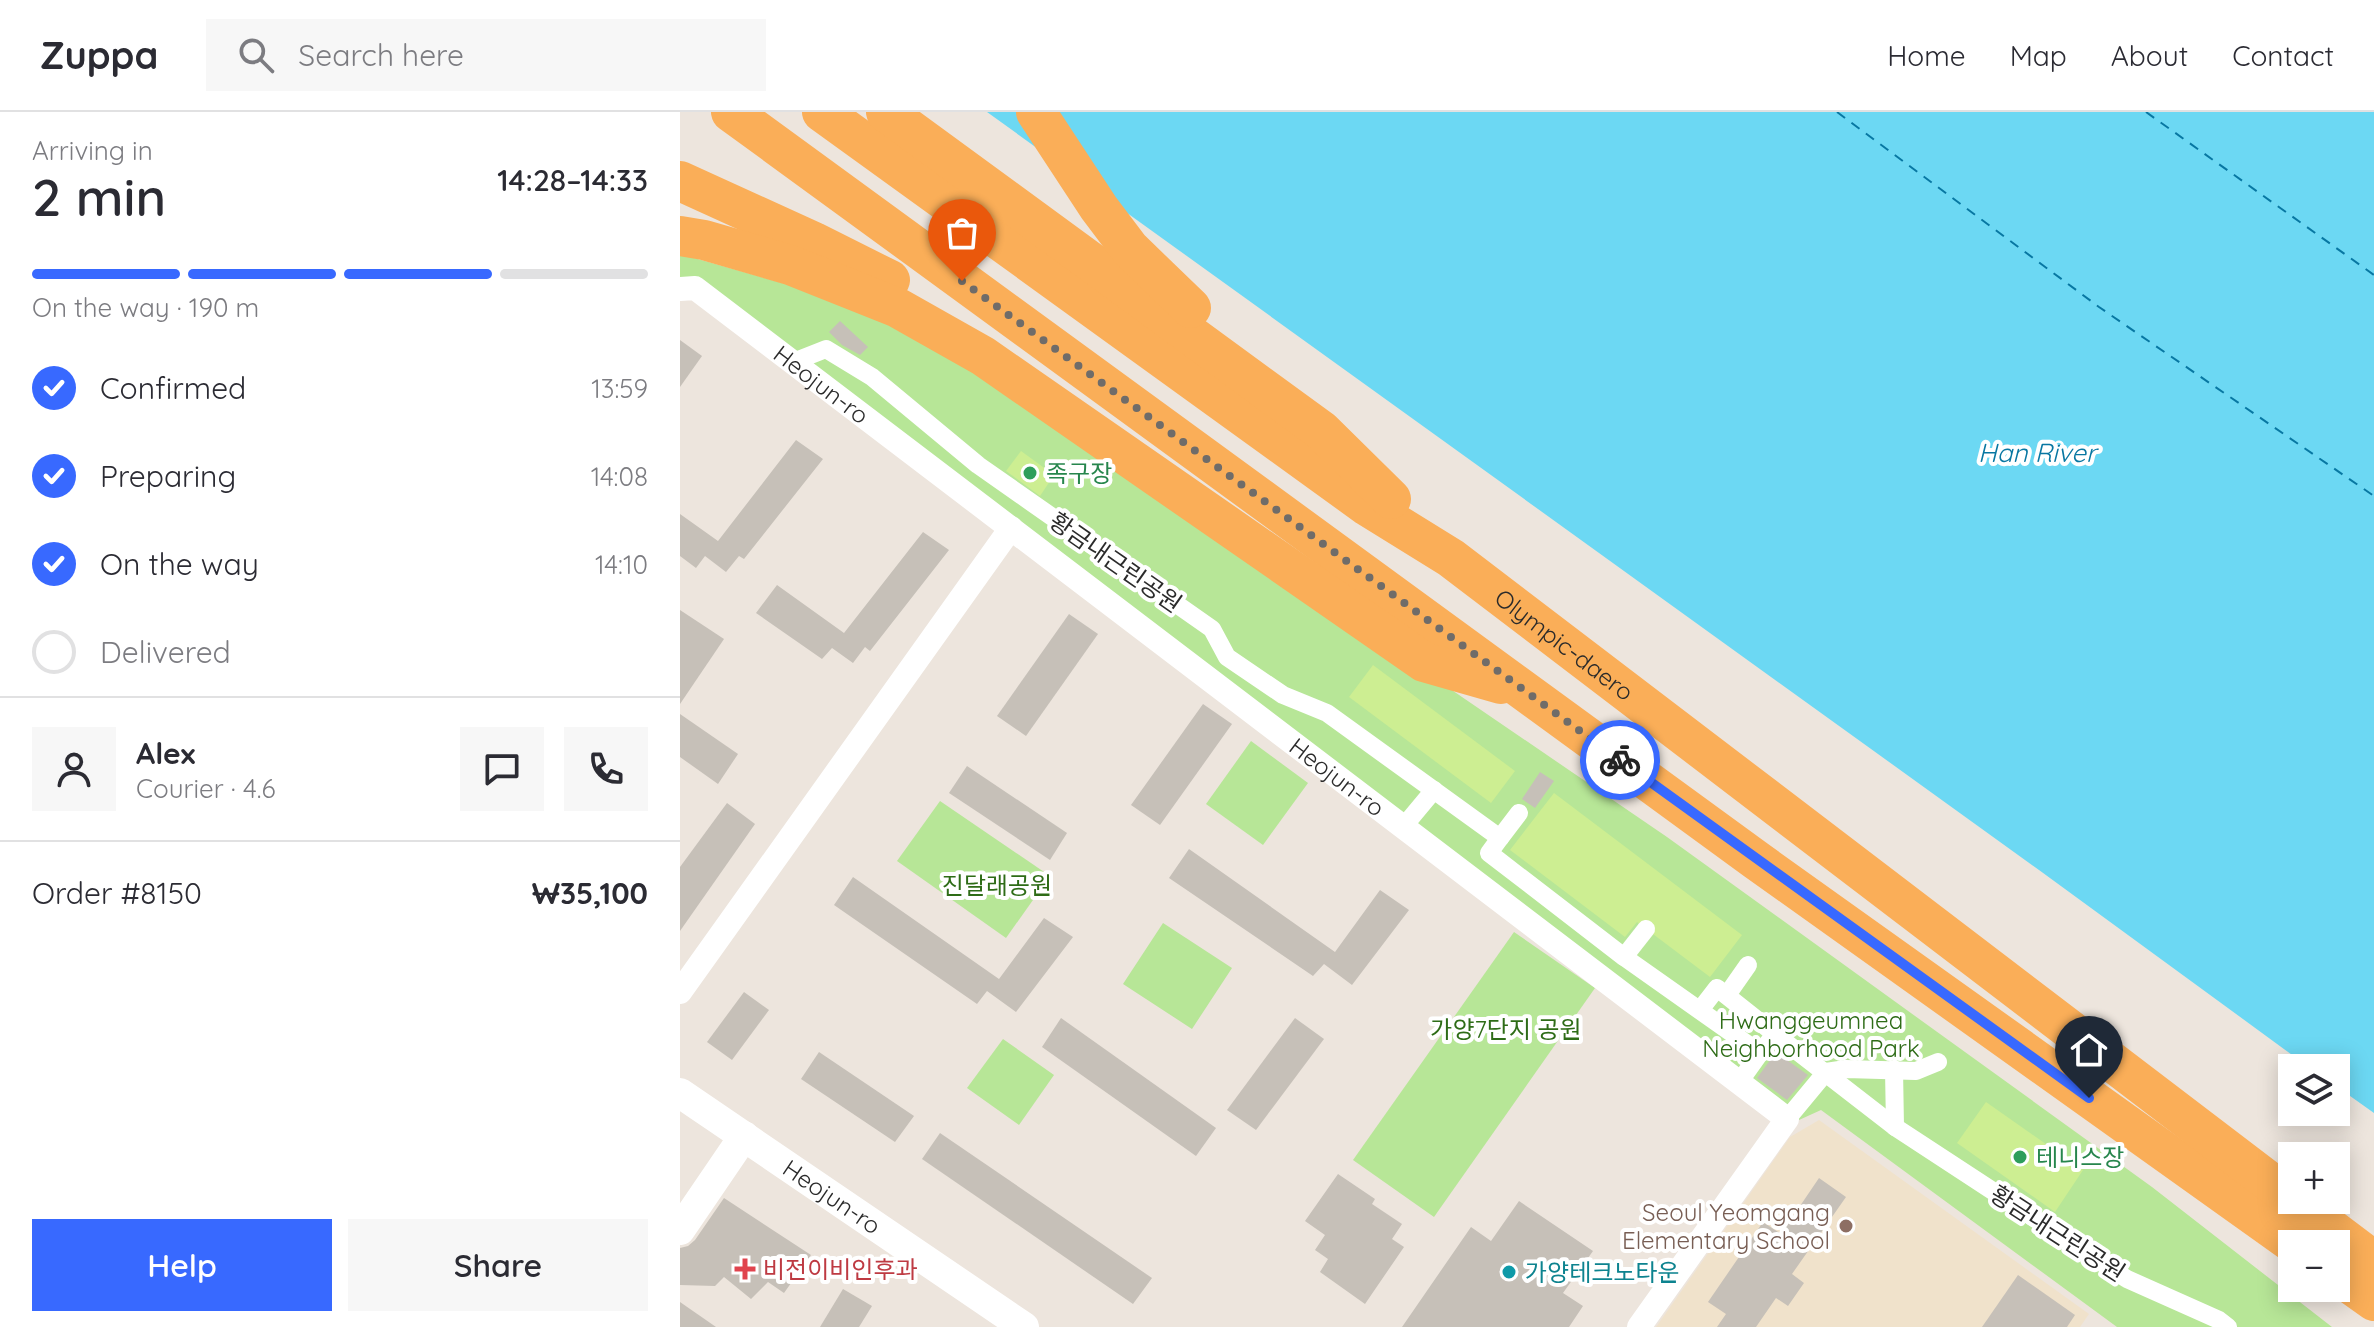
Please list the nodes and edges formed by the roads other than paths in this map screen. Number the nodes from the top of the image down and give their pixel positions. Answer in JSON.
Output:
{"nodes":[{"id":1,"x":731,"y":112,"type":"edge"},
{"id":2,"x":822,"y":112,"type":"edge"},
{"id":3,"x":886,"y":112,"type":"edge"},
{"id":4,"x":933,"y":112,"type":"edge"},
{"id":5,"x":1036,"y":112,"type":"edge"},
{"id":6,"x":680,"y":181,"type":"edge"},
{"id":7,"x":680,"y":210,"type":"edge"},
{"id":8,"x":680,"y":236,"type":"edge"},
{"id":9,"x":680,"y":289,"type":"edge"},
{"id":10,"x":793,"y":362,"type":"junction"},
{"id":11,"x":1070,"y":415,"type":"junction"},
{"id":12,"x":1322,"y":431,"type":"junction"},
{"id":13,"x":1011,"y":528,"type":"junction"},
{"id":14,"x":1451,"y":558,"type":"junction"},
{"id":15,"x":1529,"y":693,"type":"junction"},
{"id":16,"x":1434,"y":790,"type":"junction"},
{"id":17,"x":1519,"y":813,"type":"dead end"},
{"id":18,"x":1404,"y":826,"type":"junction"},
{"id":19,"x":1500,"y":838,"type":"junction"},
{"id":20,"x":1639,"y":932,"type":"dead end"},
{"id":21,"x":1624,"y":957,"type":"junction"},
{"id":22,"x":1748,"y":965,"type":"dead end"},
{"id":23,"x":680,"y":992,"type":"edge"},
{"id":24,"x":1727,"y":995,"type":"junction"},
{"id":25,"x":1700,"y":1010,"type":"junction"},
{"id":26,"x":1775,"y":1034,"type":"junction"},
{"id":27,"x":1760,"y":1053,"type":"junction"},
{"id":28,"x":1938,"y":1062,"type":"dead end"},
{"id":29,"x":1894,"y":1069,"type":"junction"},
{"id":30,"x":1826,"y":1072,"type":"junction"},
{"id":31,"x":1740,"y":1081,"type":"junction"},
{"id":32,"x":680,"y":1093,"type":"edge"},
{"id":33,"x":1787,"y":1119,"type":"junction"},
{"id":34,"x":1895,"y":1127,"type":"junction"},
{"id":35,"x":744,"y":1136,"type":"junction"},
{"id":36,"x":2278,"y":1189,"type":"edge"},
{"id":37,"x":2312,"y":1214,"type":"edge"},
{"id":38,"x":680,"y":1230,"type":"edge"},
{"id":39,"x":2278,"y":1233,"type":"edge"},
{"id":40,"x":2374,"y":1261,"type":"edge"},
{"id":41,"x":2350,"y":1284,"type":"edge"},
{"id":42,"x":2374,"y":1301,"type":"edge"},
{"id":43,"x":1024,"y":1327,"type":"edge"},
{"id":44,"x":1639,"y":1327,"type":"edge"},
{"id":45,"x":2228,"y":1327,"type":"edge"}],
"edges":[{"from":1,"to":15,"type":"highway"},
{"from":2,"to":14,"type":"highway","name":"Olympic-daero"},
{"from":3,"to":12,"type":"highway"},
{"from":4,"to":7,"type":"highway"},
{"from":5,"to":12,"type":"highway"},
{"from":6,"to":11,"type":"highway"},
{"from":8,"to":11,"type":"highway"},
{"from":9,"to":10,"type":"street","name":"Heojun-ro"},
{"from":10,"to":13,"type":"street","name":"Heojun-ro"},
{"from":10,"to":16,"type":"street","name":"황금내근린공원"},
{"from":11,"to":15,"type":"highway"},
{"from":12,"to":14,"type":"highway"},
{"from":13,"to":18,"type":"street","name":"Heojun-ro"},
{"from":13,"to":23,"type":"street"},
{"from":14,"to":36,"type":"highway","name":"Olympic-daero"},
{"from":15,"to":39,"type":"highway"},
{"from":16,"to":18,"type":"street"},
{"from":16,"to":19,"type":"street","name":"황금내근린공원"},
{"from":17,"to":19,"type":"street"},
{"from":18,"to":31,"type":"street","name":"Heojun-ro"},
{"from":19,"to":21,"type":"street"},
{"from":20,"to":21,"type":"street"},
{"from":21,"to":25,"type":"street"},
{"from":22,"to":24,"type":"street"},
{"from":24,"to":25,"type":"street"},
{"from":24,"to":26,"type":"street","name":"황금내근린공원"},
{"from":25,"to":27,"type":"street"},
{"from":26,"to":27,"type":"street"},
{"from":26,"to":30,"type":"street","name":"황금내근린공원"},
{"from":27,"to":31,"type":"street"},
{"from":28,"to":29,"type":"street"},
{"from":29,"to":30,"type":"street"},
{"from":29,"to":34,"type":"street"},
{"from":30,"to":33,"type":"street"},
{"from":30,"to":34,"type":"street","name":"황금내근린공원"},
{"from":31,"to":33,"type":"street","name":"Heojun-ro"},
{"from":32,"to":35,"type":"street","name":"Heojun-ro"},
{"from":33,"to":44,"type":"street"},
{"from":34,"to":45,"type":"street","name":"황금내근린공원"},
{"from":35,"to":38,"type":"street"},
{"from":35,"to":43,"type":"street","name":"Heojun-ro"},
{"from":37,"to":40,"type":"highway","name":"Olympic-daero"},
{"from":41,"to":42,"type":"highway"}]}
